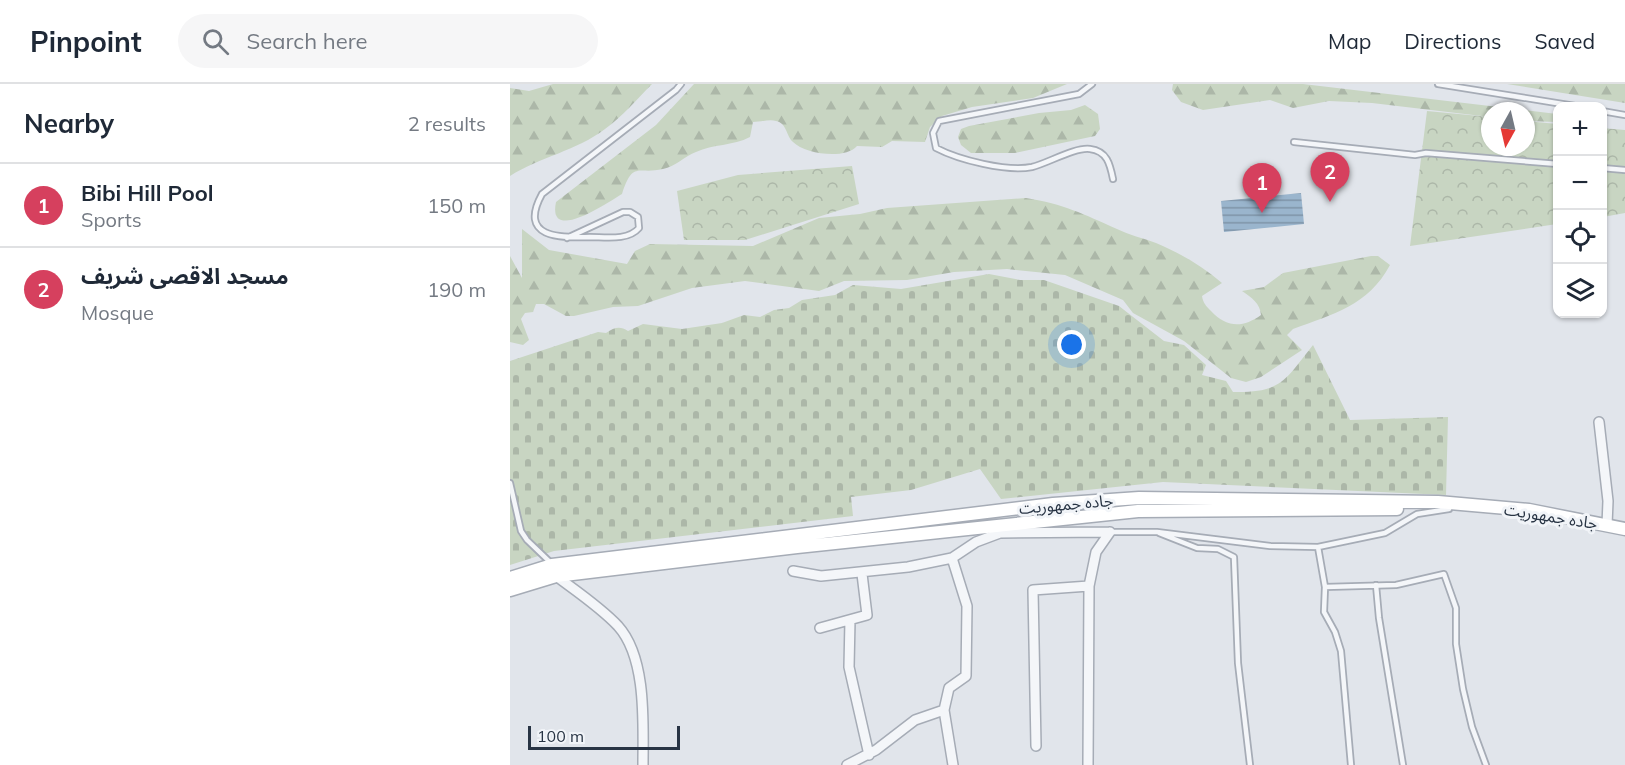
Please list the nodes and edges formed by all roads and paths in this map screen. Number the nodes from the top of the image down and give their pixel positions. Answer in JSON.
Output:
{"nodes":[{"id":1,"x":681,"y":84,"type":"edge"},
{"id":2,"x":1092,"y":84,"type":"edge"},
{"id":3,"x":1438,"y":84,"type":"edge"},
{"id":4,"x":1553,"y":102,"type":"edge"},
{"id":5,"x":1607,"y":112,"type":"edge"},
{"id":6,"x":1625,"y":115,"type":"edge"},
{"id":7,"x":1294,"y":142,"type":"dead end"},
{"id":8,"x":1553,"y":164,"type":"edge"},
{"id":9,"x":1607,"y":168,"type":"edge"},
{"id":10,"x":1625,"y":170,"type":"edge"},
{"id":11,"x":1113,"y":179,"type":"dead end"},
{"id":12,"x":567,"y":238,"type":"junction"},
{"id":13,"x":1599,"y":422,"type":"dead end"},
{"id":14,"x":510,"y":483,"type":"edge"},
{"id":15,"x":1449,"y":508,"type":"junction"},
{"id":16,"x":1053,"y":519,"type":"junction"},
{"id":17,"x":1607,"y":525,"type":"junction"},
{"id":18,"x":1625,"y":529,"type":"edge"},
{"id":19,"x":1110,"y":532,"type":"junction"},
{"id":20,"x":1157,"y":532,"type":"junction"},
{"id":21,"x":1064,"y":534,"type":"junction"},
{"id":22,"x":1625,"y":535,"type":"edge"},
{"id":23,"x":1318,"y":547,"type":"junction"},
{"id":24,"x":952,"y":558,"type":"junction"},
{"id":25,"x":554,"y":570,"type":"junction"},
{"id":26,"x":794,"y":571,"type":"dead end"},
{"id":27,"x":862,"y":574,"type":"junction"},
{"id":28,"x":510,"y":578,"type":"edge"},
{"id":29,"x":1376,"y":585,"type":"junction"},
{"id":30,"x":1089,"y":586,"type":"junction"},
{"id":31,"x":1325,"y":587,"type":"junction"},
{"id":32,"x":510,"y":590,"type":"edge"},
{"id":33,"x":850,"y":620,"type":"junction"},
{"id":34,"x":820,"y":628,"type":"dead end"},
{"id":35,"x":944,"y":710,"type":"junction"},
{"id":36,"x":1036,"y":746,"type":"dead end"},
{"id":37,"x":868,"y":755,"type":"junction"},
{"id":38,"x":643,"y":765,"type":"edge"},
{"id":39,"x":847,"y":765,"type":"edge"},
{"id":40,"x":953,"y":765,"type":"edge"},
{"id":41,"x":1089,"y":765,"type":"edge"},
{"id":42,"x":1250,"y":765,"type":"edge"},
{"id":43,"x":1351,"y":765,"type":"edge"},
{"id":44,"x":1403,"y":765,"type":"edge"},
{"id":45,"x":1486,"y":765,"type":"edge"}],
"edges":[{"from":1,"to":12,"type":"lane"},
{"from":2,"to":11,"type":"lane"},
{"from":3,"to":4,"type":"lane"},
{"from":5,"to":6,"type":"lane"},
{"from":7,"to":8,"type":"lane"},
{"from":9,"to":10,"type":"lane"},
{"from":12,"to":12,"type":"lane"},
{"from":13,"to":17,"type":"street"},
{"from":14,"to":25,"type":"lane"},
{"from":15,"to":16,"type":"main road","name":"جاده جمهوریت"},
{"from":15,"to":22,"type":"main road","name":"جاده جمهوریت"},
{"from":15,"to":23,"type":"lane"},
{"from":16,"to":21,"type":"street"},
{"from":16,"to":25,"type":"main road","name":"جاده جمهوریت"},
{"from":17,"to":18,"type":"main road","name":"جاده جمهوریت"},
{"from":17,"to":25,"type":"main road","name":"جاده جمهوریت"},
{"from":19,"to":20,"type":"lane"},
{"from":19,"to":21,"type":"street"},
{"from":19,"to":30,"type":"street"},
{"from":20,"to":23,"type":"lane"},
{"from":20,"to":42,"type":"lane"},
{"from":21,"to":24,"type":"street"},
{"from":23,"to":31,"type":"lane"},
{"from":24,"to":27,"type":"street"},
{"from":24,"to":35,"type":"street"},
{"from":25,"to":28,"type":"main road","name":"جاده جمهوریت"},
{"from":25,"to":32,"type":"main road","name":"جاده جمهوریت"},
{"from":25,"to":38,"type":"street"},
{"from":26,"to":27,"type":"street"},
{"from":27,"to":33,"type":"street"},
{"from":29,"to":31,"type":"lane"},
{"from":29,"to":44,"type":"lane"},
{"from":29,"to":45,"type":"lane"},
{"from":30,"to":36,"type":"street"},
{"from":30,"to":41,"type":"street"},
{"from":31,"to":43,"type":"lane"},
{"from":33,"to":34,"type":"street"},
{"from":33,"to":37,"type":"street"},
{"from":35,"to":37,"type":"street"},
{"from":35,"to":40,"type":"street"},
{"from":37,"to":39,"type":"street"}]}
